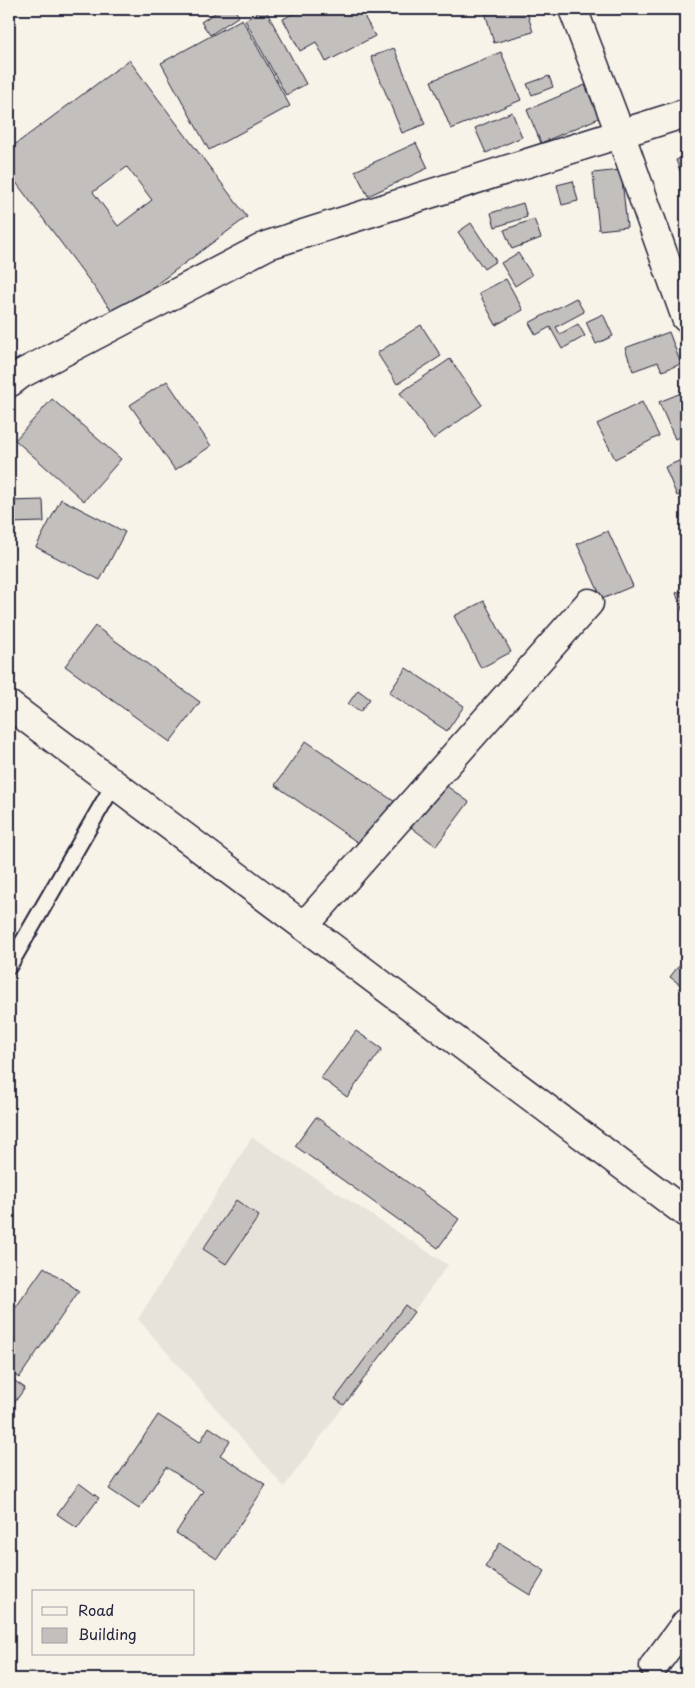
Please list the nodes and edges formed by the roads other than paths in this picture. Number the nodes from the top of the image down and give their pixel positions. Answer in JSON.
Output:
{"nodes":[{"id":1,"x":573,"y":9,"type":"edge"},
{"id":2,"x":686,"y":113,"type":"edge"},
{"id":3,"x":620,"y":133,"type":"junction"},
{"id":4,"x":686,"y":318,"type":"edge"},
{"id":5,"x":9,"y":383,"type":"edge"},
{"id":6,"x":589,"y":603,"type":"dead end"},
{"id":7,"x":9,"y":705,"type":"edge"},
{"id":8,"x":114,"y":784,"type":"junction"},
{"id":9,"x":304,"y":926,"type":"junction"},
{"id":10,"x":9,"y":966,"type":"edge"},
{"id":11,"x":686,"y":1213,"type":"edge"},
{"id":12,"x":686,"y":1623,"type":"edge"},
{"id":13,"x":656,"y":1675,"type":"edge"}],
"edges":[{"from":1,"to":3,"type":"street"},
{"from":2,"to":3,"type":"street"},
{"from":3,"to":4,"type":"street"},
{"from":3,"to":5,"type":"street"},
{"from":6,"to":9,"type":"street"},
{"from":7,"to":8,"type":"street"},
{"from":8,"to":9,"type":"street"},
{"from":8,"to":10,"type":"lane"},
{"from":9,"to":11,"type":"street"},
{"from":12,"to":13,"type":"street"}]}
